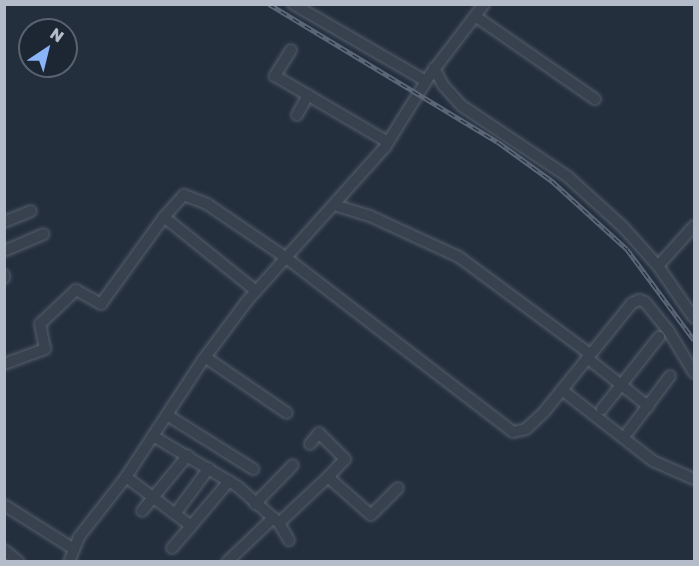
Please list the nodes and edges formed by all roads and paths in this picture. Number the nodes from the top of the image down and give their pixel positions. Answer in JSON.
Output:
{"nodes":[{"id":1,"x":293,"y":4,"type":"edge"},
{"id":2,"x":484,"y":4,"type":"edge"},
{"id":3,"x":475,"y":16,"type":"junction"},
{"id":4,"x":291,"y":50,"type":"dead end"},
{"id":5,"x":435,"y":68,"type":"junction"},
{"id":6,"x":426,"y":81,"type":"junction"},
{"id":7,"x":308,"y":95,"type":"junction"},
{"id":8,"x":595,"y":99,"type":"dead end"},
{"id":9,"x":297,"y":114,"type":"dead end"},
{"id":10,"x":388,"y":142,"type":"junction"},
{"id":11,"x":334,"y":205,"type":"junction"},
{"id":12,"x":32,"y":211,"type":"dead end"},
{"id":13,"x":164,"y":217,"type":"junction"},
{"id":14,"x":4,"y":222,"type":"edge"},
{"id":15,"x":694,"y":225,"type":"edge"},
{"id":16,"x":44,"y":234,"type":"dead end"},
{"id":17,"x":4,"y":251,"type":"edge"},
{"id":18,"x":285,"y":257,"type":"junction"},
{"id":19,"x":658,"y":266,"type":"junction"},
{"id":20,"x":256,"y":291,"type":"junction"},
{"id":21,"x":694,"y":318,"type":"edge"},
{"id":22,"x":659,"y":337,"type":"dead end"},
{"id":23,"x":589,"y":356,"type":"junction"},
{"id":24,"x":205,"y":357,"type":"junction"},
{"id":25,"x":4,"y":364,"type":"edge"},
{"id":26,"x":694,"y":373,"type":"edge"},
{"id":27,"x":670,"y":376,"type":"dead end"},
{"id":28,"x":621,"y":385,"type":"junction"},
{"id":29,"x":562,"y":390,"type":"junction"},
{"id":30,"x":648,"y":406,"type":"junction"},
{"id":31,"x":602,"y":410,"type":"dead end"},
{"id":32,"x":287,"y":413,"type":"dead end"},
{"id":33,"x":167,"y":415,"type":"junction"},
{"id":34,"x":628,"y":432,"type":"dead end"},
{"id":35,"x":153,"y":436,"type":"junction"},
{"id":36,"x":310,"y":444,"type":"dead end"},
{"id":37,"x":188,"y":455,"type":"junction"},
{"id":38,"x":293,"y":465,"type":"dead end"},
{"id":39,"x":209,"y":468,"type":"junction"},
{"id":40,"x":253,"y":469,"type":"dead end"},
{"id":41,"x":126,"y":477,"type":"junction"},
{"id":42,"x":328,"y":477,"type":"junction"},
{"id":43,"x":694,"y":479,"type":"edge"},
{"id":44,"x":230,"y":481,"type":"junction"},
{"id":45,"x":398,"y":488,"type":"dead end"},
{"id":46,"x":153,"y":498,"type":"junction"},
{"id":47,"x":255,"y":504,"type":"junction"},
{"id":48,"x":4,"y":505,"type":"edge"},
{"id":49,"x":142,"y":511,"type":"dead end"},
{"id":50,"x":175,"y":514,"type":"junction"},
{"id":51,"x":276,"y":521,"type":"junction"},
{"id":52,"x":191,"y":526,"type":"junction"},
{"id":53,"x":289,"y":540,"type":"dead end"},
{"id":54,"x":172,"y":548,"type":"dead end"},
{"id":55,"x":74,"y":549,"type":"junction"},
{"id":56,"x":4,"y":550,"type":"edge"},
{"id":57,"x":19,"y":561,"type":"edge"},
{"id":58,"x":69,"y":561,"type":"edge"},
{"id":59,"x":227,"y":561,"type":"edge"}],
"edges":[{"from":1,"to":6,"type":"street"},
{"from":2,"to":3,"type":"street"},
{"from":3,"to":5,"type":"street"},
{"from":3,"to":8,"type":"street"},
{"from":4,"to":7,"type":"street"},
{"from":5,"to":6,"type":"street"},
{"from":5,"to":19,"type":"street"},
{"from":6,"to":10,"type":"street"},
{"from":7,"to":9,"type":"street"},
{"from":7,"to":10,"type":"street"},
{"from":10,"to":11,"type":"street"},
{"from":11,"to":18,"type":"street"},
{"from":11,"to":23,"type":"street"},
{"from":12,"to":14,"type":"street"},
{"from":13,"to":18,"type":"street"},
{"from":13,"to":20,"type":"street"},
{"from":13,"to":25,"type":"street"},
{"from":15,"to":19,"type":"street"},
{"from":16,"to":17,"type":"street"},
{"from":18,"to":20,"type":"street"},
{"from":18,"to":29,"type":"street"},
{"from":19,"to":21,"type":"street"},
{"from":20,"to":24,"type":"street"},
{"from":22,"to":28,"type":"street"},
{"from":23,"to":26,"type":"street"},
{"from":23,"to":28,"type":"street"},
{"from":23,"to":29,"type":"street"},
{"from":24,"to":32,"type":"street"},
{"from":24,"to":33,"type":"street"},
{"from":27,"to":30,"type":"street"},
{"from":28,"to":30,"type":"street"},
{"from":28,"to":31,"type":"street"},
{"from":29,"to":43,"type":"street"},
{"from":30,"to":34,"type":"street"},
{"from":33,"to":35,"type":"street"},
{"from":33,"to":40,"type":"street"},
{"from":35,"to":37,"type":"street"},
{"from":35,"to":41,"type":"street"},
{"from":36,"to":42,"type":"street"},
{"from":37,"to":39,"type":"street"},
{"from":37,"to":46,"type":"street"},
{"from":38,"to":47,"type":"street"},
{"from":39,"to":44,"type":"street"},
{"from":39,"to":50,"type":"street"},
{"from":41,"to":46,"type":"street"},
{"from":41,"to":55,"type":"street"},
{"from":42,"to":45,"type":"street"},
{"from":42,"to":51,"type":"street"},
{"from":44,"to":47,"type":"street"},
{"from":44,"to":52,"type":"street"},
{"from":46,"to":49,"type":"street"},
{"from":46,"to":50,"type":"street"},
{"from":47,"to":51,"type":"street"},
{"from":48,"to":55,"type":"street"},
{"from":50,"to":52,"type":"street"},
{"from":51,"to":53,"type":"street"},
{"from":51,"to":59,"type":"street"},
{"from":52,"to":54,"type":"street"},
{"from":55,"to":58,"type":"street"},
{"from":56,"to":57,"type":"street"}]}
